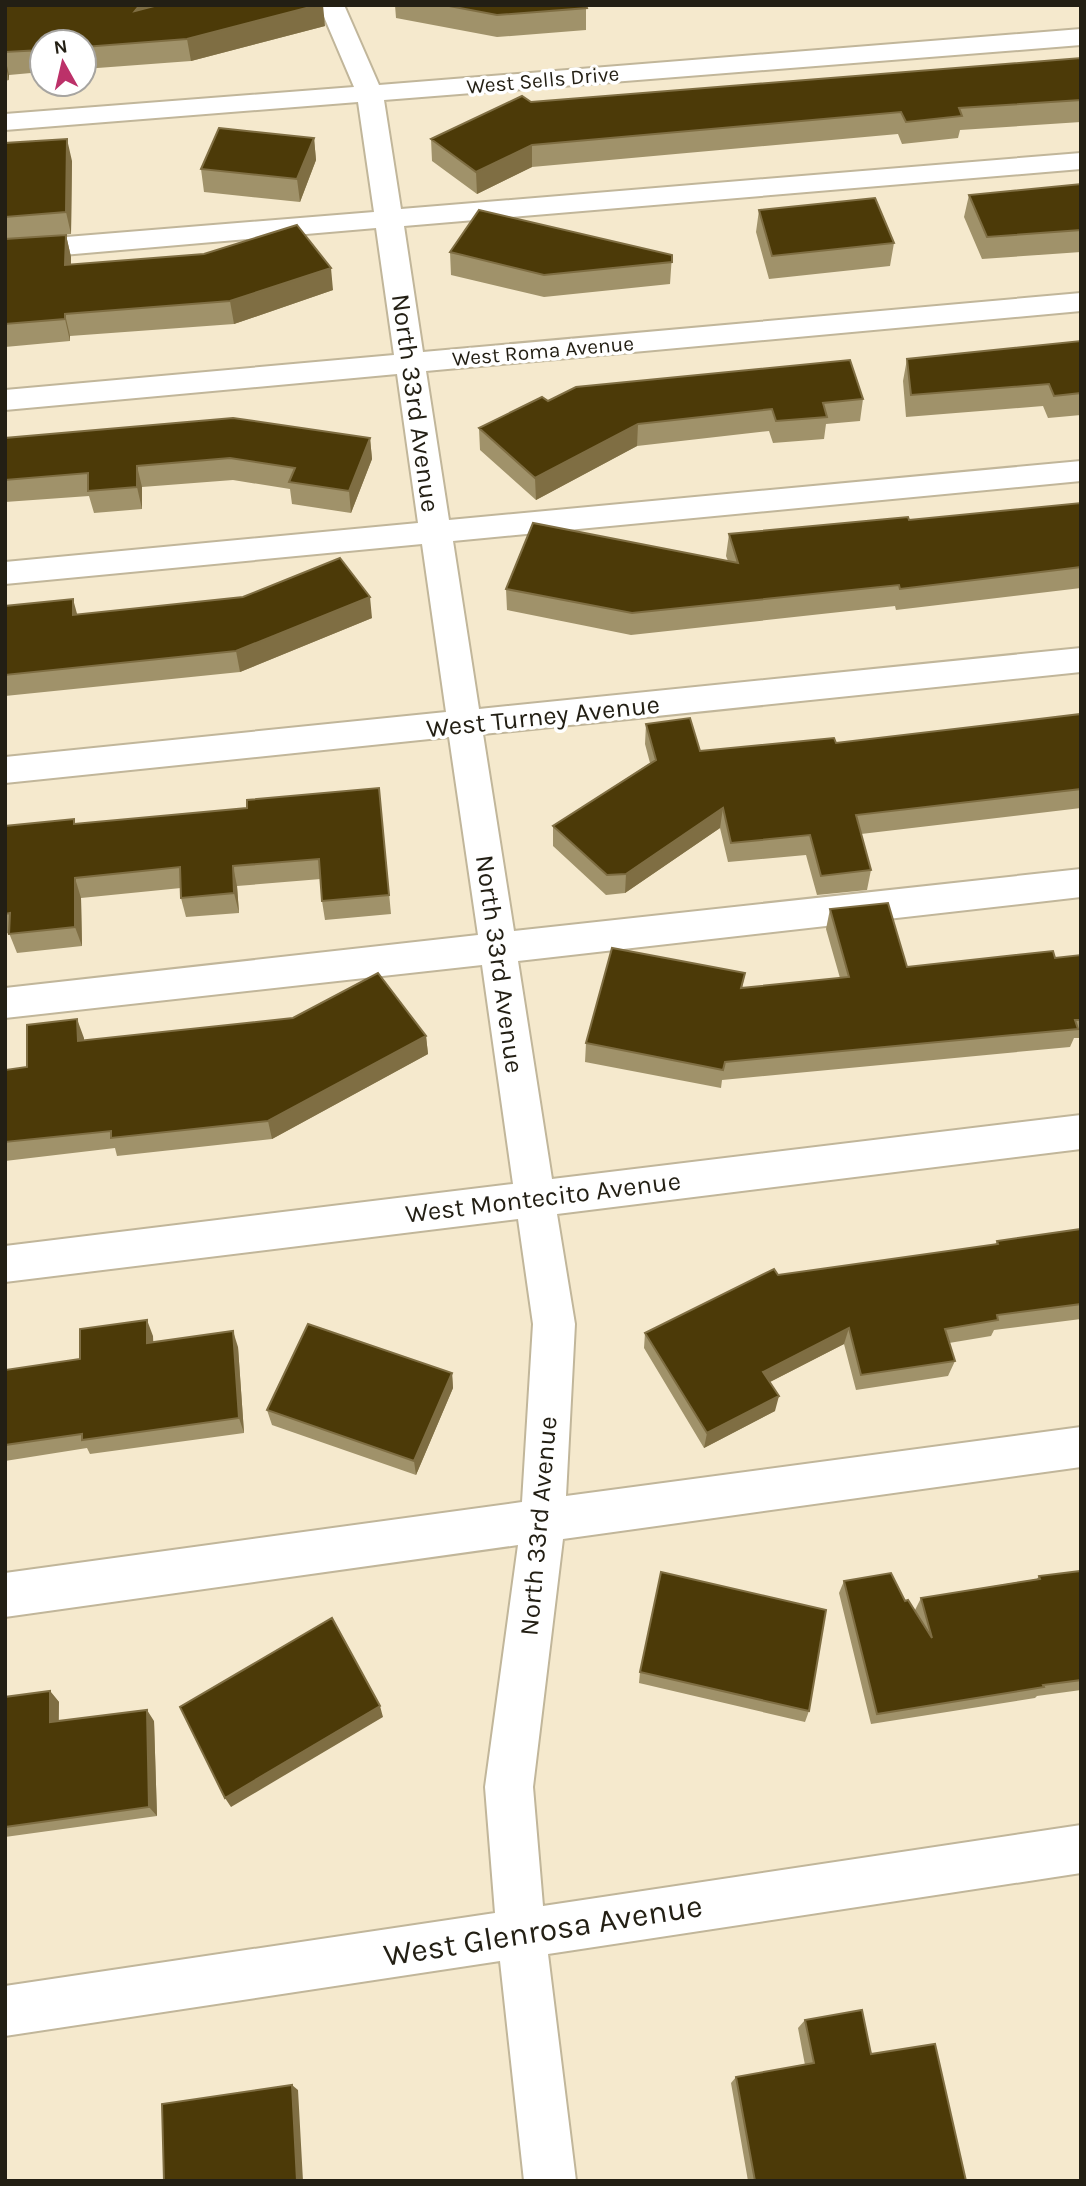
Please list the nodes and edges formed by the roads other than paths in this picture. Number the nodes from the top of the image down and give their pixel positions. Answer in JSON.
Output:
{"nodes":[{"id":1,"x":331,"y":5,"type":"edge"},
{"id":2,"x":1081,"y":37,"type":"edge"},
{"id":3,"x":370,"y":94,"type":"junction"},
{"id":4,"x":5,"y":122,"type":"edge"},
{"id":5,"x":1081,"y":162,"type":"edge"},
{"id":6,"x":389,"y":219,"type":"junction"},
{"id":7,"x":5,"y":251,"type":"edge"},
{"id":8,"x":1081,"y":302,"type":"edge"},
{"id":9,"x":410,"y":363,"type":"junction"},
{"id":10,"x":5,"y":400,"type":"edge"},
{"id":11,"x":1081,"y":471,"type":"edge"},
{"id":12,"x":436,"y":533,"type":"junction"},
{"id":13,"x":5,"y":573,"type":"edge"},
{"id":14,"x":1081,"y":660,"type":"edge"},
{"id":15,"x":464,"y":724,"type":"junction"},
{"id":16,"x":5,"y":770,"type":"edge"},
{"id":17,"x":1081,"y":883,"type":"edge"},
{"id":18,"x":498,"y":950,"type":"junction"},
{"id":19,"x":5,"y":1003,"type":"edge"},
{"id":20,"x":1081,"y":1132,"type":"edge"},
{"id":21,"x":535,"y":1198,"type":"junction"},
{"id":22,"x":5,"y":1264,"type":"edge"},
{"id":23,"x":1081,"y":1447,"type":"edge"},
{"id":24,"x":543,"y":1521,"type":"junction"},
{"id":25,"x":5,"y":1595,"type":"edge"},
{"id":26,"x":1081,"y":1849,"type":"edge"},
{"id":27,"x":521,"y":1933,"type":"junction"},
{"id":28,"x":5,"y":2011,"type":"edge"},
{"id":29,"x":550,"y":2181,"type":"edge"}],
"edges":[{"from":1,"to":3,"type":"street","name":"North 33rd Avenue"},
{"from":2,"to":3,"type":"street","name":"West Sells Drive"},
{"from":3,"to":4,"type":"street","name":"West Sells Drive"},
{"from":3,"to":6,"type":"street","name":"North 33rd Avenue"},
{"from":5,"to":6,"type":"street"},
{"from":6,"to":7,"type":"street"},
{"from":6,"to":9,"type":"street","name":"North 33rd Avenue"},
{"from":8,"to":9,"type":"street","name":"West Roma Avenue"},
{"from":9,"to":10,"type":"street","name":"West Roma Avenue"},
{"from":9,"to":12,"type":"street","name":"North 33rd Avenue"},
{"from":11,"to":12,"type":"street"},
{"from":12,"to":13,"type":"street"},
{"from":12,"to":15,"type":"street","name":"North 33rd Avenue"},
{"from":14,"to":15,"type":"street","name":"West Turney Avenue"},
{"from":15,"to":16,"type":"street","name":"West Turney Avenue"},
{"from":15,"to":18,"type":"street","name":"North 33rd Avenue"},
{"from":17,"to":18,"type":"street"},
{"from":18,"to":19,"type":"street"},
{"from":18,"to":21,"type":"street","name":"North 33rd Avenue"},
{"from":20,"to":21,"type":"street","name":"West Montecito Avenue"},
{"from":21,"to":22,"type":"street","name":"West Montecito Avenue"},
{"from":21,"to":24,"type":"street","name":"North 33rd Avenue"},
{"from":23,"to":24,"type":"street"},
{"from":24,"to":25,"type":"street"},
{"from":24,"to":27,"type":"street","name":"North 33rd Avenue"},
{"from":26,"to":27,"type":"street","name":"West Glenrosa Avenue"},
{"from":27,"to":28,"type":"street","name":"West Glenrosa Avenue"},
{"from":27,"to":29,"type":"street","name":"North 33rd Avenue"}]}
